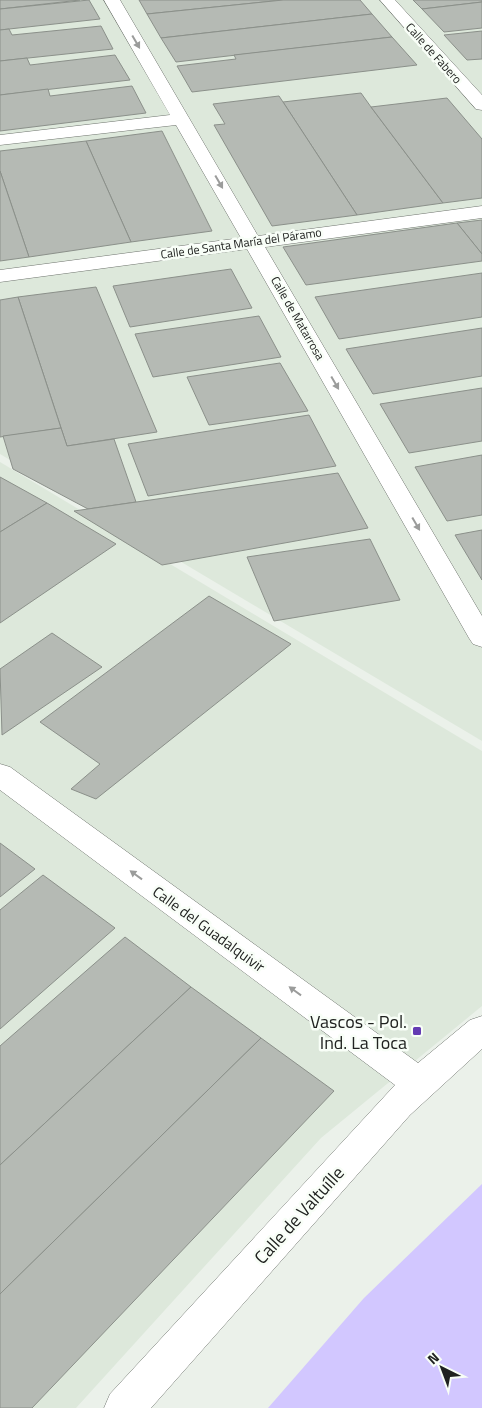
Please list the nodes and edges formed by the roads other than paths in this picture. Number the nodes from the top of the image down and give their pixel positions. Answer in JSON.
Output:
{"nodes":[{"id":1,"x":112,"y":0,"type":"edge"},
{"id":2,"x":387,"y":0,"type":"edge"},
{"id":3,"x":482,"y":105,"type":"edge"},
{"id":4,"x":182,"y":119,"type":"junction"},
{"id":5,"x":0,"y":140,"type":"edge"},
{"id":6,"x":482,"y":212,"type":"edge"},
{"id":7,"x":253,"y":241,"type":"junction"},
{"id":8,"x":0,"y":276,"type":"edge"},
{"id":9,"x":482,"y":638,"type":"edge"},
{"id":10,"x":0,"y":775,"type":"edge"},
{"id":11,"x":482,"y":1030,"type":"edge"},
{"id":12,"x":419,"y":1083,"type":"junction"},
{"id":13,"x":124,"y":1408,"type":"edge"}],
"edges":[{"from":1,"to":4,"type":"street","name":"Calle de Matarrosa","one_way":true},
{"from":2,"to":3,"type":"street","name":"Calle de Fabero"},
{"from":4,"to":5,"type":"street"},
{"from":4,"to":7,"type":"street","name":"Calle de Matarrosa","one_way":true},
{"from":6,"to":7,"type":"street","name":"Calle de Santa María del Páramo"},
{"from":7,"to":8,"type":"street","name":"Calle de Santa María del Páramo"},
{"from":7,"to":9,"type":"street","name":"Calle de Matarrosa","one_way":true},
{"from":12,"to":10,"type":"street","name":"Calle del Guadalquivir","one_way":true},
{"from":11,"to":12,"type":"street","name":"Calle de Valtuílle"},
{"from":12,"to":13,"type":"street","name":"Calle de Valtuílle"}]}
